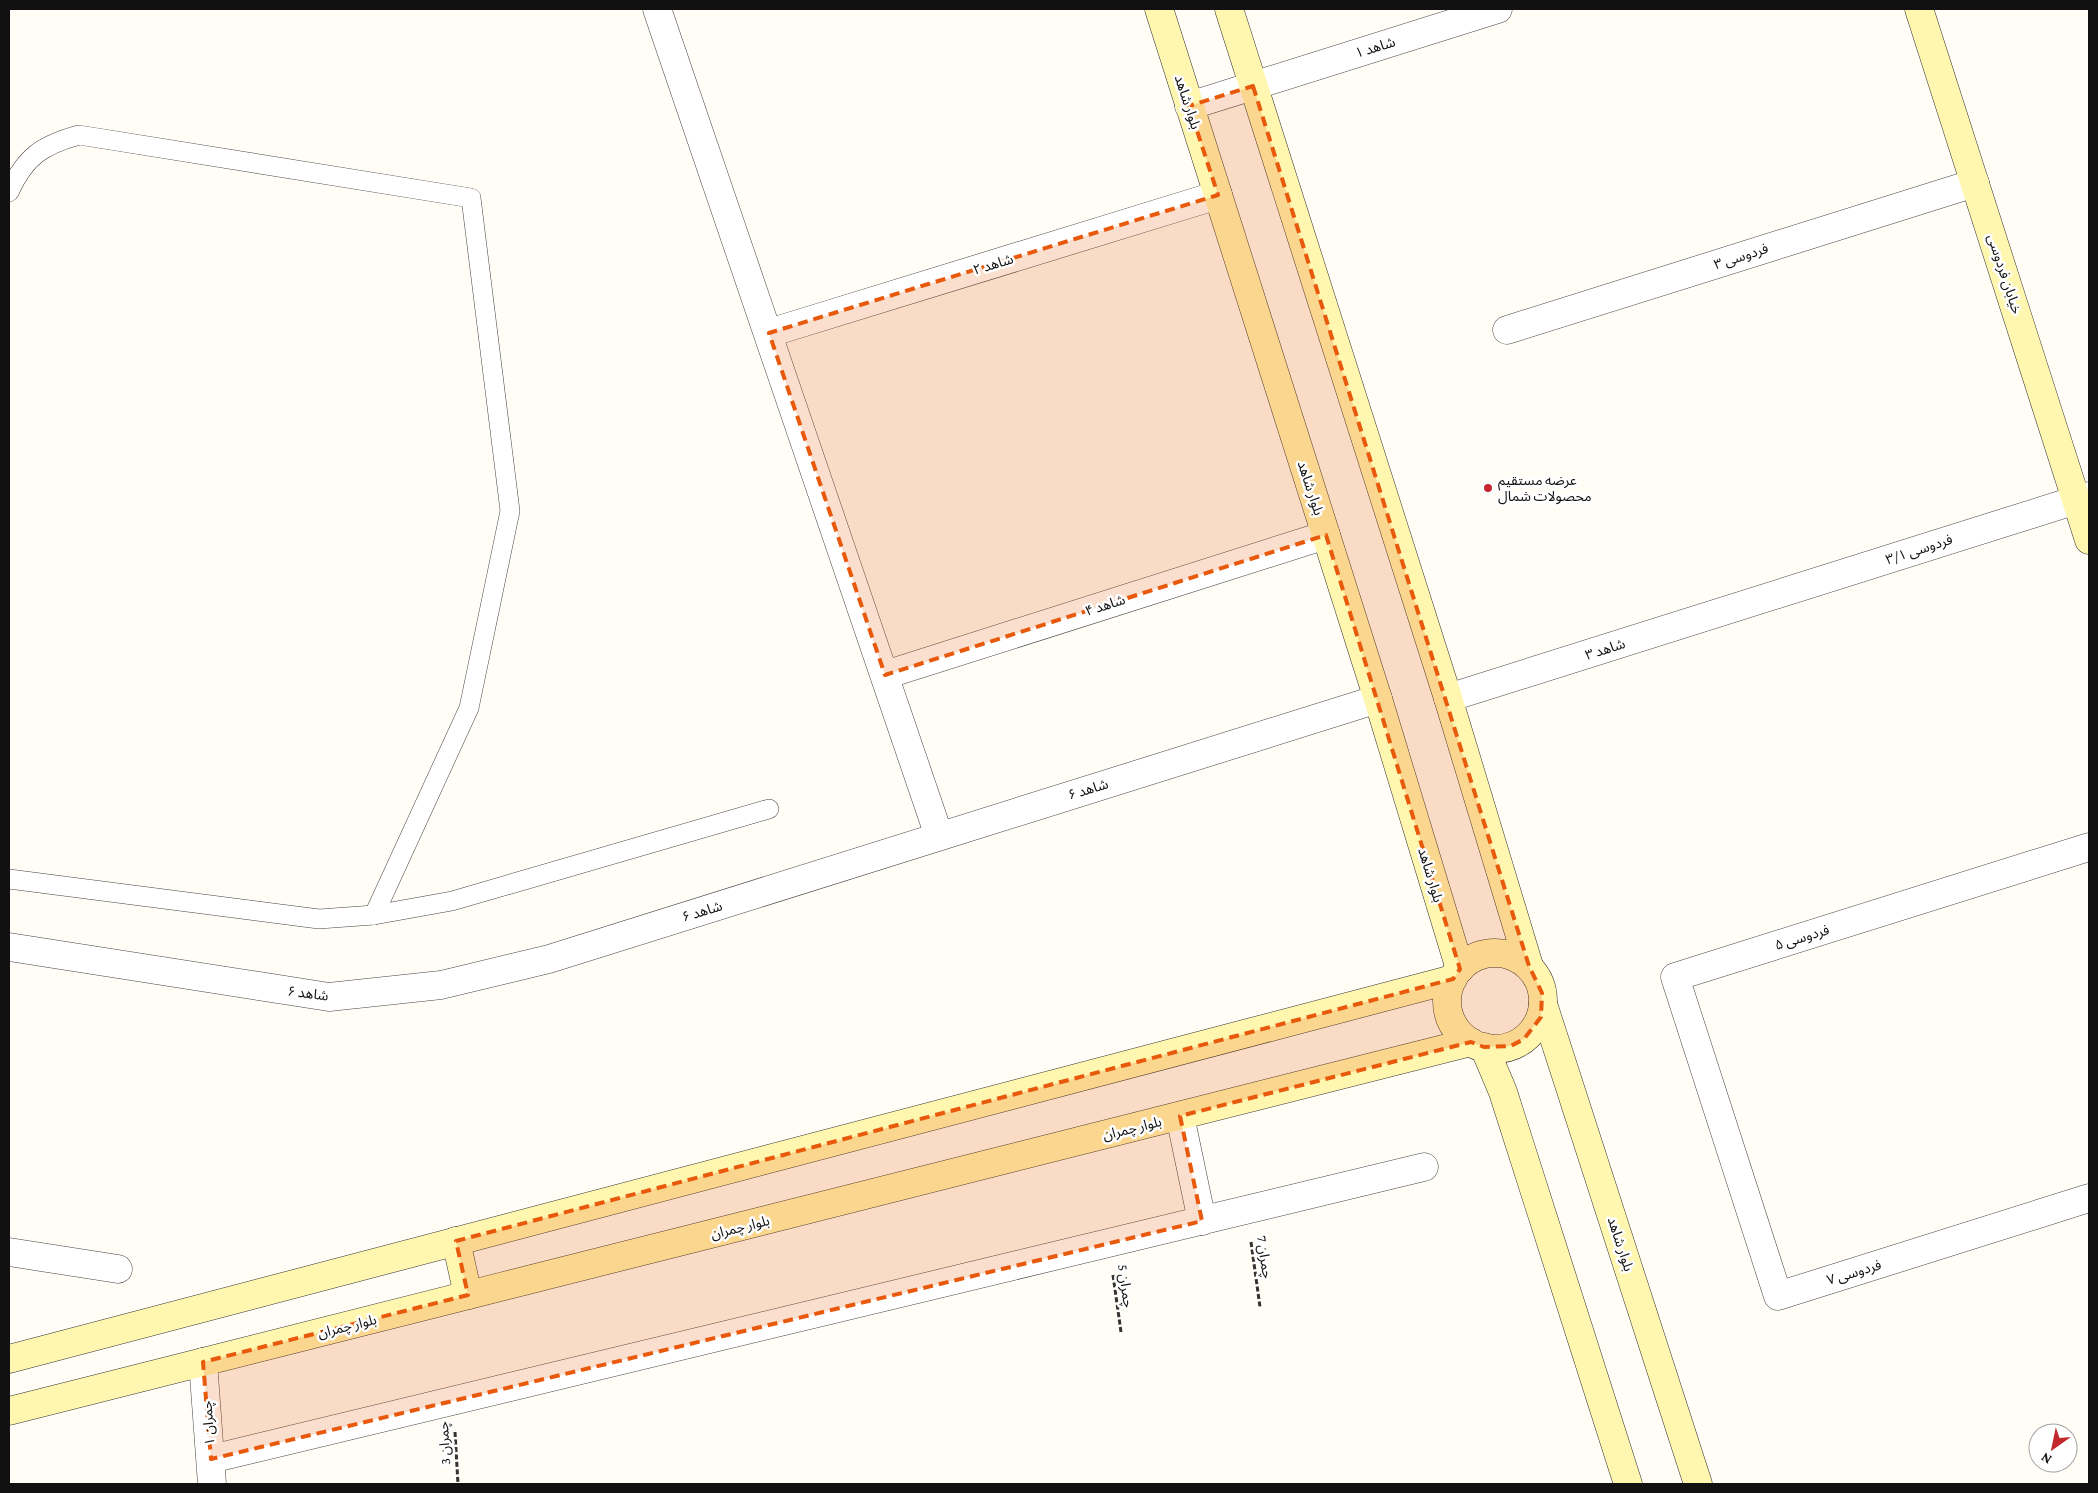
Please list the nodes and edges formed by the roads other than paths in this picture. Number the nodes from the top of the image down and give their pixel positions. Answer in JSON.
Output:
{"nodes":[{"id":1,"x":657,"y":9,"type":"edge"},
{"id":2,"x":1159,"y":9,"type":"edge"},
{"id":3,"x":1229,"y":9,"type":"edge"},
{"id":4,"x":1498,"y":9,"type":"edge"},
{"id":5,"x":1920,"y":9,"type":"edge"},
{"id":6,"x":1253,"y":86,"type":"junction"},
{"id":7,"x":1189,"y":106,"type":"junction"},
{"id":8,"x":1975,"y":183,"type":"junction"},
{"id":9,"x":9,"y":192,"type":"edge"},
{"id":10,"x":1218,"y":195,"type":"junction"},
{"id":11,"x":1507,"y":330,"type":"dead end"},
{"id":12,"x":769,"y":332,"type":"junction"},
{"id":13,"x":2083,"y":498,"type":"edge"},
{"id":14,"x":1326,"y":535,"type":"junction"},
{"id":15,"x":2089,"y":540,"type":"edge"},
{"id":16,"x":1762,"y":599,"type":"joint"},
{"id":17,"x":885,"y":675,"type":"junction"},
{"id":18,"x":1448,"y":698,"type":"junction"},
{"id":19,"x":1378,"y":699,"type":"junction"},
{"id":20,"x":769,"y":809,"type":"dead end"},
{"id":21,"x":940,"y":836,"type":"junction"},
{"id":22,"x":2089,"y":847,"type":"edge"},
{"id":23,"x":9,"y":880,"type":"edge"},
{"id":24,"x":374,"y":915,"type":"junction"},
{"id":25,"x":9,"y":947,"type":"edge"},
{"id":26,"x":1528,"y":966,"type":"junction"},
{"id":27,"x":1456,"y":974,"type":"junction"},
{"id":28,"x":1543,"y":1004,"type":"junction"},
{"id":29,"x":1477,"y":1044,"type":"junction"},
{"id":30,"x":1180,"y":1116,"type":"junction"},
{"id":31,"x":1727,"y":1137,"type":"joint"},
{"id":32,"x":1424,"y":1167,"type":"dead end"},
{"id":33,"x":2089,"y":1198,"type":"edge"},
{"id":34,"x":1202,"y":1220,"type":"junction"},
{"id":35,"x":456,"y":1242,"type":"junction"},
{"id":36,"x":9,"y":1252,"type":"edge"},
{"id":37,"x":118,"y":1269,"type":"dead end"},
{"id":38,"x":468,"y":1295,"type":"junction"},
{"id":39,"x":9,"y":1359,"type":"edge"},
{"id":40,"x":203,"y":1362,"type":"junction"},
{"id":41,"x":9,"y":1411,"type":"edge"},
{"id":42,"x":212,"y":1471,"type":"edge"},
{"id":43,"x":1628,"y":1484,"type":"edge"},
{"id":44,"x":1698,"y":1484,"type":"edge"}],
"edges":[{"from":1,"to":12,"type":"street"},
{"from":2,"to":7,"type":"main road","name":"بلوار شاهد"},
{"from":3,"to":6,"type":"main road"},
{"from":4,"to":6,"type":"street","name":"شاهد ۱"},
{"from":5,"to":8,"type":"main road","name":"خیابان فردوسی"},
{"from":6,"to":7,"type":"street","name":"شاهد ۱"},
{"from":6,"to":18,"type":"main road"},
{"from":7,"to":10,"type":"main road","name":"بلوار شاهد"},
{"from":8,"to":11,"type":"street","name":"فردوسی ۳"},
{"from":8,"to":13,"type":"main road","name":"خیابان فردوسی"},
{"from":9,"to":24,"type":"lane"},
{"from":10,"to":12,"type":"street","name":"شاهد ۲"},
{"from":10,"to":14,"type":"main road","name":"بلوار شاهد"},
{"from":12,"to":17,"type":"street"},
{"from":13,"to":15,"type":"main road","name":"خیابان فردوسی"},
{"from":13,"to":16,"type":"street","name":"فردوسی ۳/۱"},
{"from":14,"to":17,"type":"street","name":"شاهد ۴"},
{"from":14,"to":19,"type":"main road","name":"بلوار شاهد"},
{"from":16,"to":18,"type":"street","name":"شاهد ۳"},
{"from":17,"to":21,"type":"street"},
{"from":18,"to":26,"type":"main road"},
{"from":19,"to":21,"type":"street","name":"شاهد ۶"},
{"from":19,"to":27,"type":"main road","name":"بلوار شاهد"},
{"from":20,"to":24,"type":"lane"},
{"from":21,"to":25,"type":"street","name":"شاهد ۶"},
{"from":22,"to":31,"type":"street","name":"فردوسی ۵"},
{"from":23,"to":24,"type":"lane"},
{"from":26,"to":27,"type":"main road"},
{"from":26,"to":28,"type":"main road"},
{"from":27,"to":29,"type":"main road"},
{"from":27,"to":35,"type":"main road"},
{"from":28,"to":29,"type":"main road"},
{"from":28,"to":44,"type":"main road","name":"بلوار شاهد"},
{"from":29,"to":30,"type":"main road","name":"بلوار چمران"},
{"from":29,"to":43,"type":"main road"},
{"from":30,"to":34,"type":"street"},
{"from":30,"to":38,"type":"main road","name":"بلوار چمران"},
{"from":31,"to":33,"type":"street","name":"فردوسی ۷"},
{"from":32,"to":34,"type":"street"},
{"from":34,"to":42,"type":"street"},
{"from":35,"to":38,"type":"main road"},
{"from":35,"to":39,"type":"main road"},
{"from":36,"to":37,"type":"street"},
{"from":38,"to":40,"type":"main road","name":"بلوار چمران"},
{"from":40,"to":41,"type":"main road","name":"بلوار چمران"},
{"from":40,"to":42,"type":"street","name":"چمران ۱"}]}
